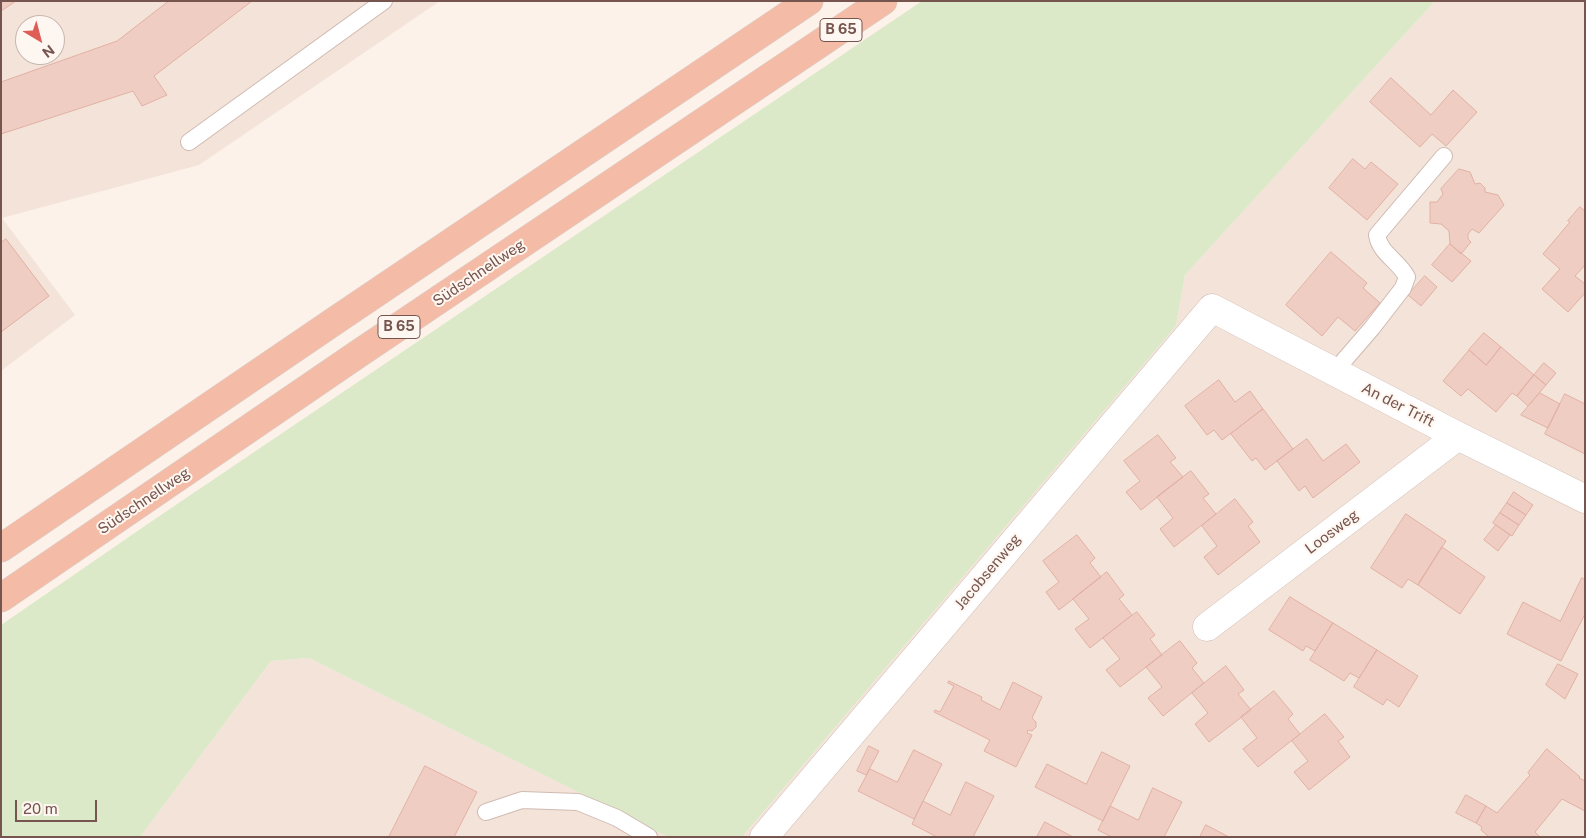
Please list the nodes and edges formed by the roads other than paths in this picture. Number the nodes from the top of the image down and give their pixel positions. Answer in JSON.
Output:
{"nodes":[{"id":1,"x":384,"y":1,"type":"edge"},
{"id":2,"x":809,"y":1,"type":"edge"},
{"id":3,"x":883,"y":1,"type":"edge"},
{"id":4,"x":189,"y":142,"type":"dead end"},
{"id":5,"x":1444,"y":156,"type":"dead end"},
{"id":6,"x":1212,"y":308,"type":"joint"},
{"id":7,"x":1334,"y":372,"type":"junction"},
{"id":8,"x":1458,"y":436,"type":"junction"},
{"id":9,"x":1585,"y":499,"type":"edge"},
{"id":10,"x":1,"y":548,"type":"edge"},
{"id":11,"x":1,"y":598,"type":"edge"},
{"id":12,"x":1207,"y":628,"type":"dead end"},
{"id":13,"x":486,"y":812,"type":"dead end"},
{"id":14,"x":649,"y":837,"type":"edge"},
{"id":15,"x":764,"y":837,"type":"edge"}],
"edges":[{"from":1,"to":4,"type":"lane"},
{"from":2,"to":10,"type":"highway","number":"B 65"},
{"from":3,"to":11,"type":"highway","name":"Südschnellweg","number":"B 65"},
{"from":5,"to":7,"type":"lane"},
{"from":6,"to":7,"type":"street","name":"An der Trift"},
{"from":6,"to":15,"type":"street","name":"Jacobsenweg"},
{"from":7,"to":8,"type":"street","name":"An der Trift"},
{"from":8,"to":9,"type":"street","name":"An der Trift"},
{"from":8,"to":12,"type":"street","name":"Loosweg"},
{"from":13,"to":14,"type":"lane"}]}
